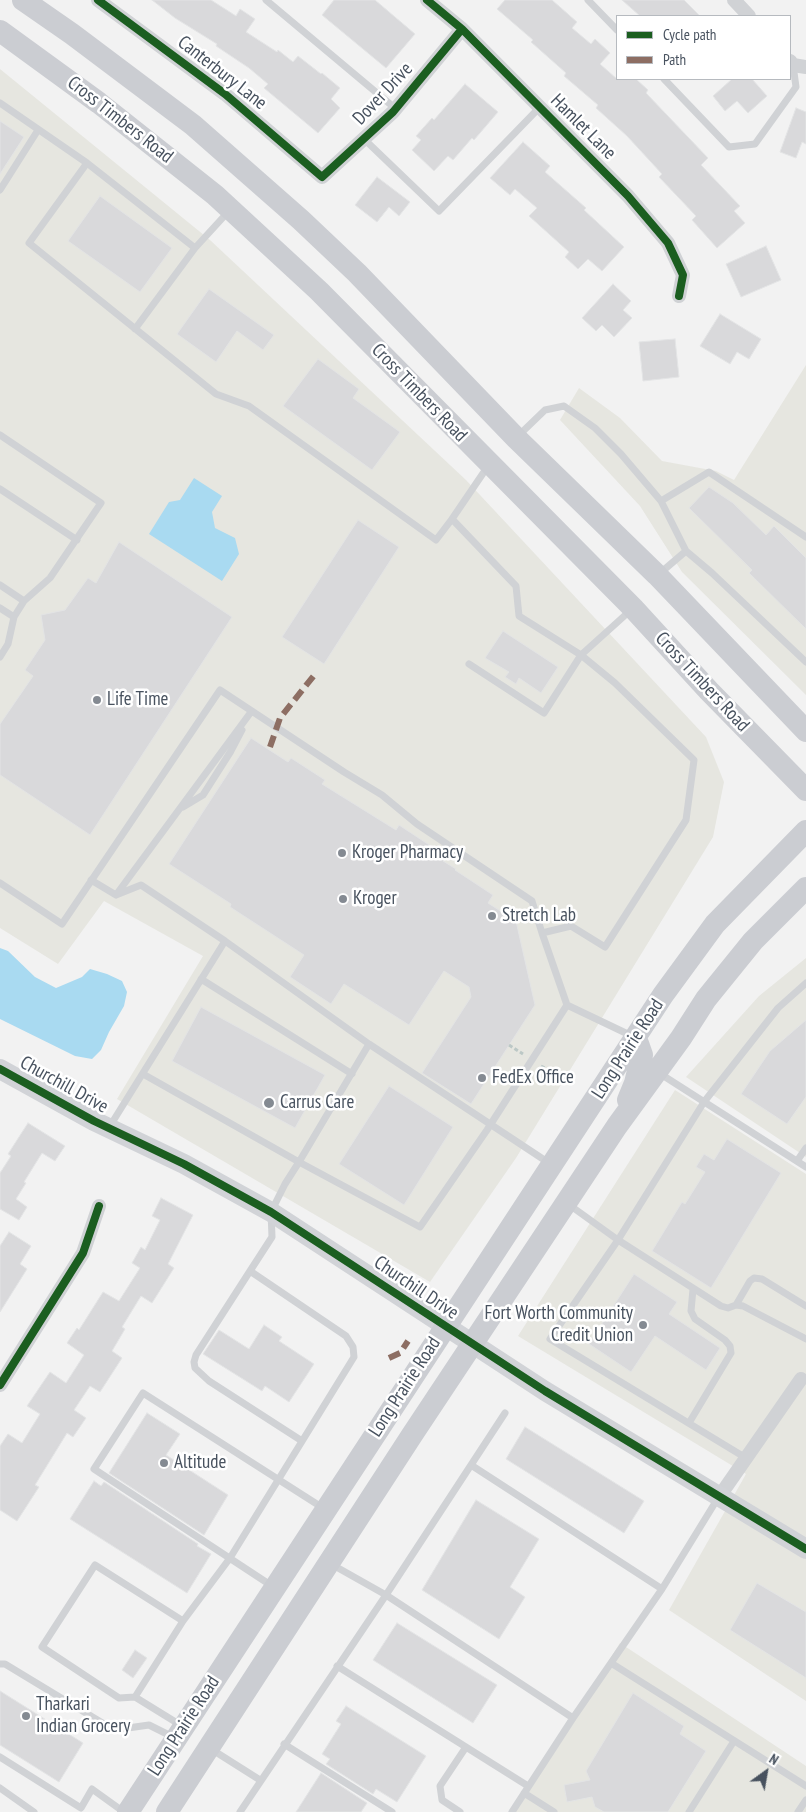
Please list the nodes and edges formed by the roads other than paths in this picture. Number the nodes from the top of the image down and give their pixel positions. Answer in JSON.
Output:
{"nodes":[{"id":1,"x":23,"y":0,"type":"edge"},
{"id":2,"x":98,"y":0,"type":"edge"},
{"id":3,"x":266,"y":0,"type":"edge"},
{"id":4,"x":427,"y":0,"type":"edge"},
{"id":5,"x":588,"y":0,"type":"edge"},
{"id":6,"x":734,"y":0,"type":"edge"},
{"id":7,"x":748,"y":15,"type":"edge"},
{"id":8,"x":462,"y":29,"type":"junction"},
{"id":9,"x":616,"y":29,"type":"edge"},
{"id":10,"x":0,"y":31,"type":"edge"},
{"id":11,"x":796,"y":64,"type":"edge"},
{"id":12,"x":665,"y":80,"type":"edge"},
{"id":13,"x":0,"y":103,"type":"edge"},
{"id":14,"x":540,"y":107,"type":"junction"},
{"id":15,"x":396,"y":109,"type":"junction"},
{"id":16,"x":38,"y":130,"type":"junction"},
{"id":17,"x":364,"y":139,"type":"junction"},
{"id":18,"x":87,"y":163,"type":"junction"},
{"id":19,"x":322,"y":177,"type":"joint"},
{"id":20,"x":0,"y":190,"type":"edge"},
{"id":21,"x":230,"y":210,"type":"junction"},
{"id":22,"x":195,"y":248,"type":"junction"},
{"id":23,"x":679,"y":296,"type":"dead end"},
{"id":24,"x":135,"y":329,"type":"junction"},
{"id":25,"x":0,"y":434,"type":"edge"},
{"id":26,"x":516,"y":438,"type":"junction"},
{"id":27,"x":489,"y":464,"type":"junction"},
{"id":28,"x":0,"y":489,"type":"edge"},
{"id":29,"x":661,"y":500,"type":"junction"},
{"id":30,"x":452,"y":519,"type":"junction"},
{"id":31,"x":806,"y":537,"type":"edge"},
{"id":32,"x":77,"y":540,"type":"junction"},
{"id":33,"x":686,"y":551,"type":"junction"},
{"id":34,"x":658,"y":575,"type":"junction"},
{"id":35,"x":0,"y":585,"type":"edge"},
{"id":36,"x":24,"y":601,"type":"junction"},
{"id":37,"x":0,"y":608,"type":"edge"},
{"id":38,"x":633,"y":608,"type":"junction"},
{"id":39,"x":14,"y":617,"type":"junction"},
{"id":40,"x":581,"y":655,"type":"junction"},
{"id":41,"x":0,"y":657,"type":"edge"},
{"id":42,"x":806,"y":662,"type":"edge"},
{"id":43,"x":469,"y":664,"type":"dead end"},
{"id":44,"x":251,"y":712,"type":"junction"},
{"id":45,"x":806,"y":730,"type":"edge"},
{"id":46,"x":806,"y":790,"type":"edge"},
{"id":47,"x":180,"y":809,"type":"junction"},
{"id":48,"x":806,"y":831,"type":"edge"},
{"id":49,"x":92,"y":880,"type":"junction"},
{"id":50,"x":0,"y":883,"type":"edge"},
{"id":51,"x":806,"y":888,"type":"edge"},
{"id":52,"x":116,"y":895,"type":"junction"},
{"id":53,"x":542,"y":933,"type":"junction"},
{"id":54,"x":225,"y":941,"type":"junction"},
{"id":55,"x":201,"y":979,"type":"junction"},
{"id":56,"x":806,"y":983,"type":"edge"},
{"id":57,"x":567,"y":1005,"type":"junction"},
{"id":58,"x":636,"y":1038,"type":"junction"},
{"id":59,"x":370,"y":1044,"type":"junction"},
{"id":60,"x":0,"y":1068,"type":"edge"},
{"id":61,"x":657,"y":1072,"type":"junction"},
{"id":62,"x":142,"y":1074,"type":"junction"},
{"id":63,"x":352,"y":1074,"type":"junction"},
{"id":64,"x":704,"y":1102,"type":"junction"},
{"id":65,"x":490,"y":1125,"type":"junction"},
{"id":66,"x":617,"y":1126,"type":"junction"},
{"id":67,"x":108,"y":1128,"type":"junction"},
{"id":68,"x":806,"y":1148,"type":"edge"},
{"id":69,"x":797,"y":1161,"type":"junction"},
{"id":70,"x":299,"y":1162,"type":"junction"},
{"id":71,"x":552,"y":1165,"type":"junction"},
{"id":72,"x":806,"y":1167,"type":"edge"},
{"id":73,"x":566,"y":1203,"type":"junction"},
{"id":74,"x":99,"y":1206,"type":"dead end"},
{"id":75,"x":271,"y":1212,"type":"junction"},
{"id":76,"x":618,"y":1240,"type":"junction"},
{"id":77,"x":250,"y":1271,"type":"junction"},
{"id":78,"x":693,"y":1289,"type":"junction"},
{"id":79,"x":736,"y":1305,"type":"junction"},
{"id":80,"x":806,"y":1306,"type":"edge"},
{"id":81,"x":445,"y":1327,"type":"junction"},
{"id":82,"x":806,"y":1339,"type":"edge"},
{"id":83,"x":472,"y":1345,"type":"junction"},
{"id":84,"x":804,"y":1378,"type":"edge"},
{"id":85,"x":0,"y":1385,"type":"edge"},
{"id":86,"x":505,"y":1414,"type":"dead end"},
{"id":87,"x":689,"y":1423,"type":"junction"},
{"id":88,"x":302,"y":1441,"type":"junction"},
{"id":89,"x":746,"y":1458,"type":"junction"},
{"id":90,"x":471,"y":1465,"type":"junction"},
{"id":91,"x":278,"y":1479,"type":"junction"},
{"id":92,"x":719,"y":1497,"type":"junction"},
{"id":93,"x":325,"y":1509,"type":"junction"},
{"id":94,"x":806,"y":1549,"type":"edge"},
{"id":95,"x":230,"y":1558,"type":"junction"},
{"id":96,"x":329,"y":1563,"type":"junction"},
{"id":97,"x":274,"y":1587,"type":"junction"},
{"id":98,"x":662,"y":1589,"type":"junction"},
{"id":99,"x":386,"y":1595,"type":"junction"},
{"id":100,"x":183,"y":1621,"type":"junction"},
{"id":101,"x":611,"y":1663,"type":"junction"},
{"id":102,"x":0,"y":1664,"type":"edge"},
{"id":103,"x":337,"y":1666,"type":"junction"},
{"id":104,"x":136,"y":1697,"type":"junction"},
{"id":105,"x":573,"y":1718,"type":"junction"},
{"id":106,"x":180,"y":1733,"type":"junction"},
{"id":107,"x":734,"y":1741,"type":"junction"},
{"id":108,"x":284,"y":1744,"type":"junction"},
{"id":109,"x":209,"y":1747,"type":"junction"},
{"id":110,"x":466,"y":1747,"type":"junction"},
{"id":111,"x":0,"y":1757,"type":"edge"},
{"id":112,"x":260,"y":1780,"type":"junction"},
{"id":113,"x":806,"y":1786,"type":"edge"},
{"id":114,"x":0,"y":1788,"type":"edge"},
{"id":115,"x":526,"y":1790,"type":"junction"},
{"id":116,"x":806,"y":1800,"type":"edge"},
{"id":117,"x":241,"y":1810,"type":"edge"},
{"id":118,"x":34,"y":1812,"type":"edge"},
{"id":119,"x":126,"y":1812,"type":"edge"},
{"id":120,"x":167,"y":1812,"type":"edge"},
{"id":121,"x":250,"y":1812,"type":"edge"},
{"id":122,"x":392,"y":1812,"type":"edge"},
{"id":123,"x":460,"y":1812,"type":"edge"},
{"id":124,"x":512,"y":1812,"type":"edge"},
{"id":125,"x":554,"y":1812,"type":"edge"},
{"id":126,"x":689,"y":1812,"type":"edge"},
{"id":127,"x":798,"y":1812,"type":"edge"}],
"edges":[{"from":1,"to":26,"type":"main road","name":"Cross Timbers Road"},
{"from":2,"to":19,"type":"street","name":"Canterbury Lane"},
{"from":3,"to":15,"type":"lane"},
{"from":4,"to":8,"type":"street","name":"Hamlet Lane"},
{"from":5,"to":9,"type":"lane"},
{"from":6,"to":7,"type":"street"},
{"from":8,"to":14,"type":"street","name":"Hamlet Lane"},
{"from":8,"to":15,"type":"street","name":"Dover Drive"},
{"from":10,"to":21,"type":"main road","name":"Cross Timbers Road"},
{"from":11,"to":12,"type":"lane"},
{"from":13,"to":16,"type":"lane"},
{"from":14,"to":17,"type":"lane"},
{"from":14,"to":23,"type":"street","name":"Hamlet Lane"},
{"from":15,"to":17,"type":"street","name":"Dover Drive"},
{"from":16,"to":18,"type":"lane"},
{"from":16,"to":20,"type":"lane"},
{"from":17,"to":19,"type":"street","name":"Dover Drive"},
{"from":18,"to":22,"type":"lane"},
{"from":18,"to":24,"type":"lane"},
{"from":21,"to":22,"type":"lane"},
{"from":21,"to":27,"type":"main road","name":"Cross Timbers Road"},
{"from":22,"to":24,"type":"lane"},
{"from":24,"to":30,"type":"lane"},
{"from":25,"to":32,"type":"lane"},
{"from":26,"to":27,"type":"main road"},
{"from":26,"to":29,"type":"lane"},
{"from":26,"to":34,"type":"main road","name":"Cross Timbers Road"},
{"from":27,"to":30,"type":"lane"},
{"from":27,"to":38,"type":"main road","name":"Cross Timbers Road"},
{"from":28,"to":32,"type":"lane"},
{"from":29,"to":31,"type":"lane"},
{"from":29,"to":33,"type":"lane"},
{"from":30,"to":40,"type":"lane"},
{"from":32,"to":36,"type":"lane"},
{"from":33,"to":34,"type":"lane"},
{"from":33,"to":42,"type":"lane"},
{"from":34,"to":45,"type":"main road","name":"Cross Timbers Road"},
{"from":35,"to":36,"type":"lane"},
{"from":36,"to":39,"type":"lane"},
{"from":37,"to":39,"type":"lane"},
{"from":38,"to":40,"type":"lane"},
{"from":38,"to":46,"type":"main road","name":"Cross Timbers Road"},
{"from":39,"to":41,"type":"lane"},
{"from":40,"to":43,"type":"lane"},
{"from":40,"to":53,"type":"lane"},
{"from":44,"to":47,"type":"lane"},
{"from":44,"to":47,"type":"lane"},
{"from":44,"to":49,"type":"lane"},
{"from":44,"to":53,"type":"lane"},
{"from":47,"to":52,"type":"lane"},
{"from":48,"to":58,"type":"main road","name":"Long Prairie Road"},
{"from":49,"to":50,"type":"lane"},
{"from":49,"to":52,"type":"lane"},
{"from":51,"to":61,"type":"main road","name":"Long Prairie Road"},
{"from":52,"to":54,"type":"lane"},
{"from":53,"to":57,"type":"lane"},
{"from":54,"to":55,"type":"lane"},
{"from":54,"to":59,"type":"lane"},
{"from":55,"to":62,"type":"lane"},
{"from":55,"to":63,"type":"lane"},
{"from":56,"to":64,"type":"lane"},
{"from":57,"to":58,"type":"lane"},
{"from":57,"to":65,"type":"lane"},
{"from":58,"to":66,"type":"main road"},
{"from":58,"to":71,"type":"main road","name":"Long Prairie Road"},
{"from":59,"to":63,"type":"lane"},
{"from":59,"to":65,"type":"lane"},
{"from":60,"to":67,"type":"street","name":"Churchill Drive"},
{"from":61,"to":64,"type":"lane"},
{"from":61,"to":66,"type":"main road","name":"Long Prairie Road"},
{"from":62,"to":67,"type":"lane"},
{"from":62,"to":70,"type":"lane"},
{"from":63,"to":70,"type":"lane"},
{"from":64,"to":69,"type":"lane"},
{"from":64,"to":76,"type":"lane"},
{"from":65,"to":70,"type":"lane"},
{"from":65,"to":71,"type":"lane"},
{"from":66,"to":73,"type":"main road","name":"Long Prairie Road"},
{"from":67,"to":75,"type":"street","name":"Churchill Drive"},
{"from":68,"to":69,"type":"lane"},
{"from":69,"to":72,"type":"lane"},
{"from":70,"to":75,"type":"lane"},
{"from":71,"to":81,"type":"main road","name":"Long Prairie Road"},
{"from":73,"to":76,"type":"lane"},
{"from":73,"to":83,"type":"main road","name":"Long Prairie Road"},
{"from":74,"to":85,"type":"street"},
{"from":75,"to":77,"type":"lane"},
{"from":75,"to":81,"type":"street","name":"Churchill Drive"},
{"from":76,"to":78,"type":"lane"},
{"from":76,"to":87,"type":"lane"},
{"from":77,"to":88,"type":"lane"},
{"from":77,"to":88,"type":"lane"},
{"from":78,"to":79,"type":"lane"},
{"from":78,"to":87,"type":"lane"},
{"from":79,"to":80,"type":"lane"},
{"from":79,"to":82,"type":"lane"},
{"from":81,"to":83,"type":"street","name":"Churchill Drive"},
{"from":81,"to":93,"type":"main road","name":"Long Prairie Road"},
{"from":83,"to":92,"type":"street","name":"Churchill Drive"},
{"from":83,"to":96,"type":"main road","name":"Long Prairie Road"},
{"from":84,"to":89,"type":"street"},
{"from":86,"to":90,"type":"lane"},
{"from":87,"to":89,"type":"lane"},
{"from":88,"to":91,"type":"lane"},
{"from":89,"to":92,"type":"street"},
{"from":90,"to":98,"type":"lane"},
{"from":90,"to":99,"type":"lane"},
{"from":91,"to":93,"type":"lane"},
{"from":91,"to":95,"type":"lane"},
{"from":91,"to":95,"type":"lane"},
{"from":92,"to":94,"type":"street","name":"Churchill Drive"},
{"from":92,"to":98,"type":"lane"},
{"from":93,"to":97,"type":"main road","name":"Long Prairie Road"},
{"from":95,"to":97,"type":"lane"},
{"from":95,"to":100,"type":"lane"},
{"from":96,"to":99,"type":"lane"},
{"from":96,"to":109,"type":"main road","name":"Long Prairie Road"},
{"from":97,"to":106,"type":"main road","name":"Long Prairie Road"},
{"from":98,"to":101,"type":"lane"},
{"from":99,"to":103,"type":"lane"},
{"from":99,"to":105,"type":"lane"},
{"from":100,"to":104,"type":"lane"},
{"from":100,"to":104,"type":"lane"},
{"from":101,"to":105,"type":"lane"},
{"from":101,"to":107,"type":"lane"},
{"from":102,"to":106,"type":"lane"},
{"from":103,"to":108,"type":"lane"},
{"from":103,"to":110,"type":"lane"},
{"from":104,"to":106,"type":"lane"},
{"from":105,"to":115,"type":"lane"},
{"from":106,"to":109,"type":"main road"},
{"from":106,"to":119,"type":"main road","name":"Long Prairie Road"},
{"from":107,"to":113,"type":"lane"},
{"from":107,"to":126,"type":"lane"},
{"from":108,"to":112,"type":"lane"},
{"from":108,"to":122,"type":"lane"},
{"from":109,"to":112,"type":"lane"},
{"from":109,"to":120,"type":"main road","name":"Long Prairie Road"},
{"from":110,"to":115,"type":"lane"},
{"from":110,"to":123,"type":"lane"},
{"from":111,"to":119,"type":"lane"},
{"from":112,"to":117,"type":"lane"},
{"from":114,"to":118,"type":"lane"},
{"from":115,"to":124,"type":"lane"},
{"from":115,"to":125,"type":"lane"},
{"from":116,"to":127,"type":"lane"},
{"from":117,"to":121,"type":"lane"}]}
